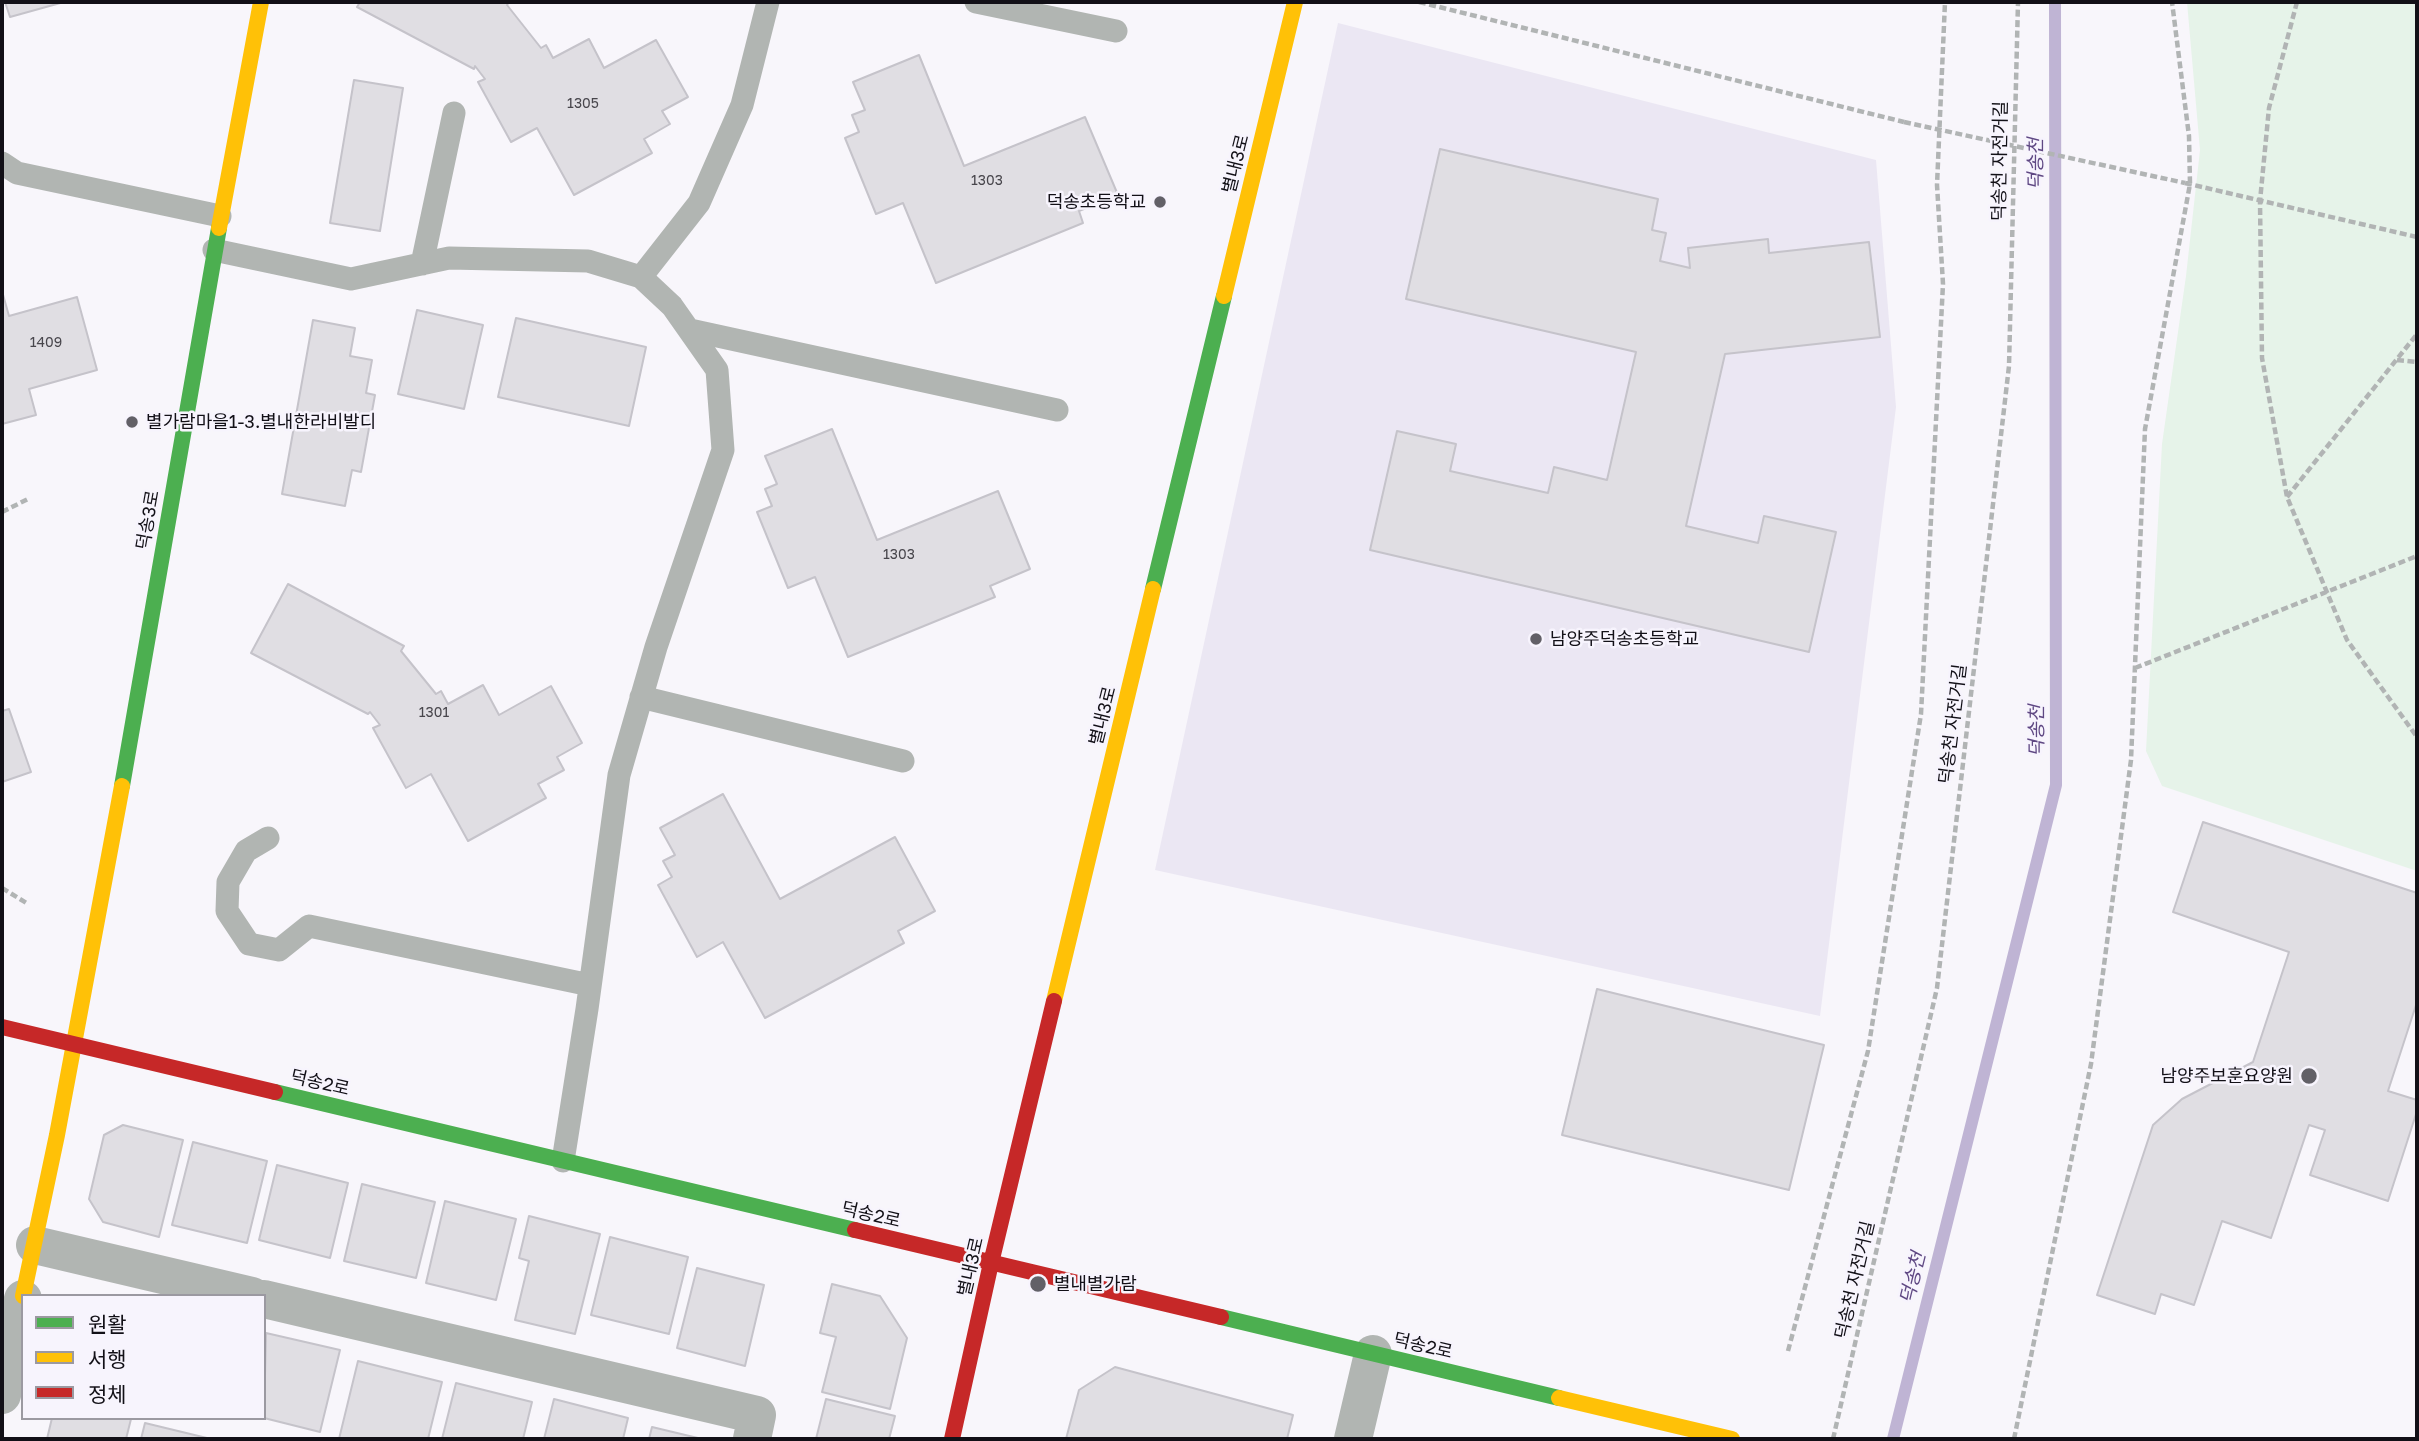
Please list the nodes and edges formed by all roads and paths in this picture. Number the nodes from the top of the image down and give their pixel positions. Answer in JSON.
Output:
{"nodes":[{"id":1,"x":261,"y":2,"type":"edge"},
{"id":2,"x":768,"y":2,"type":"edge"},
{"id":3,"x":976,"y":2,"type":"edge"},
{"id":4,"x":1295,"y":2,"type":"edge"},
{"id":5,"x":1419,"y":2,"type":"edge"},
{"id":6,"x":1945,"y":2,"type":"edge"},
{"id":7,"x":2018,"y":2,"type":"edge"},
{"id":8,"x":2172,"y":2,"type":"edge"},
{"id":9,"x":2297,"y":2,"type":"edge"},
{"id":10,"x":1116,"y":31,"type":"dead end"},
{"id":11,"x":454,"y":113,"type":"dead end"},
{"id":12,"x":2,"y":163,"type":"edge"},
{"id":13,"x":2188,"y":183,"type":"junction"},
{"id":14,"x":2260,"y":201,"type":"junction"},
{"id":15,"x":220,"y":216,"type":"junction"},
{"id":16,"x":2417,"y":237,"type":"edge"},
{"id":17,"x":214,"y":250,"type":"junction"},
{"id":18,"x":422,"y":264,"type":"junction"},
{"id":19,"x":640,"y":277,"type":"junction"},
{"id":20,"x":690,"y":330,"type":"junction"},
{"id":21,"x":2417,"y":334,"type":"edge"},
{"id":22,"x":2396,"y":360,"type":"junction"},
{"id":23,"x":2417,"y":362,"type":"edge"},
{"id":24,"x":1056,"y":410,"type":"dead end"},
{"id":25,"x":2287,"y":497,"type":"junction"},
{"id":26,"x":30,"y":498,"type":"dead end"},
{"id":27,"x":2,"y":512,"type":"edge"},
{"id":28,"x":2417,"y":556,"type":"edge"},
{"id":29,"x":2327,"y":591,"type":"junction"},
{"id":30,"x":2135,"y":668,"type":"junction"},
{"id":31,"x":642,"y":698,"type":"junction"},
{"id":32,"x":2417,"y":737,"type":"edge"},
{"id":33,"x":903,"y":761,"type":"dead end"},
{"id":34,"x":268,"y":838,"type":"dead end"},
{"id":35,"x":2,"y":888,"type":"edge"},
{"id":36,"x":28,"y":904,"type":"dead end"},
{"id":37,"x":590,"y":985,"type":"junction"},
{"id":38,"x":2,"y":1027,"type":"edge"},
{"id":39,"x":76,"y":1045,"type":"junction"},
{"id":40,"x":564,"y":1161,"type":"junction"},
{"id":41,"x":34,"y":1245,"type":"junction"},
{"id":42,"x":991,"y":1263,"type":"junction"},
{"id":43,"x":24,"y":1294,"type":"edge"},
{"id":44,"x":242,"y":1294,"type":"edge"},
{"id":45,"x":266,"y":1299,"type":"edge"},
{"id":46,"x":21,"y":1306,"type":"edge"},
{"id":47,"x":1788,"y":1351,"type":"dead end"},
{"id":48,"x":1373,"y":1354,"type":"junction"},
{"id":49,"x":2,"y":1395,"type":"edge"},
{"id":50,"x":752,"y":1439,"type":"edge"},
{"id":51,"x":952,"y":1439,"type":"edge"},
{"id":52,"x":1353,"y":1439,"type":"edge"},
{"id":53,"x":1732,"y":1439,"type":"edge"},
{"id":54,"x":1833,"y":1439,"type":"edge"},
{"id":55,"x":2014,"y":1439,"type":"edge"}],
"edges":[{"from":1,"to":15,"type":"street","name":"덕송3로"},
{"from":2,"to":19,"type":"lane"},
{"from":3,"to":10,"type":"lane"},
{"from":4,"to":42,"type":"street","name":"별내3로"},
{"from":5,"to":13,"type":"path","bridge":true},
{"from":6,"to":47,"type":"path"},
{"from":7,"to":54,"type":"path","name":"덕송천 자전거길"},
{"from":8,"to":13,"type":"path"},
{"from":9,"to":14,"type":"path"},
{"from":11,"to":18,"type":"lane"},
{"from":12,"to":15,"type":"lane"},
{"from":13,"to":14,"type":"path"},
{"from":13,"to":30,"type":"path"},
{"from":14,"to":16,"type":"path"},
{"from":14,"to":25,"type":"path"},
{"from":15,"to":17,"type":"street","name":"덕송3로"},
{"from":17,"to":18,"type":"lane"},
{"from":17,"to":39,"type":"street","name":"덕송3로"},
{"from":18,"to":19,"type":"lane"},
{"from":19,"to":20,"type":"lane"},
{"from":20,"to":24,"type":"lane"},
{"from":20,"to":31,"type":"lane"},
{"from":21,"to":22,"type":"path"},
{"from":22,"to":23,"type":"path"},
{"from":22,"to":25,"type":"path"},
{"from":25,"to":29,"type":"path"},
{"from":26,"to":27,"type":"path"},
{"from":28,"to":29,"type":"path"},
{"from":29,"to":30,"type":"path"},
{"from":29,"to":32,"type":"path"},
{"from":30,"to":55,"type":"path"},
{"from":31,"to":33,"type":"lane"},
{"from":31,"to":37,"type":"lane"},
{"from":34,"to":37,"type":"lane"},
{"from":35,"to":36,"type":"path"},
{"from":37,"to":40,"type":"lane"},
{"from":38,"to":39,"type":"street","name":"덕송2로"},
{"from":39,"to":40,"type":"street","name":"덕송2로"},
{"from":39,"to":41,"type":"street","name":"덕송3로"},
{"from":40,"to":42,"type":"street","name":"덕송2로"},
{"from":41,"to":43,"type":"street","name":"덕송3로"},
{"from":41,"to":44,"type":"street"},
{"from":42,"to":48,"type":"street","name":"덕송2로"},
{"from":42,"to":51,"type":"street","name":"별내3로"},
{"from":45,"to":50,"type":"street"},
{"from":46,"to":49,"type":"street"},
{"from":48,"to":52,"type":"street"},
{"from":48,"to":53,"type":"street","name":"덕송2로"}]}
